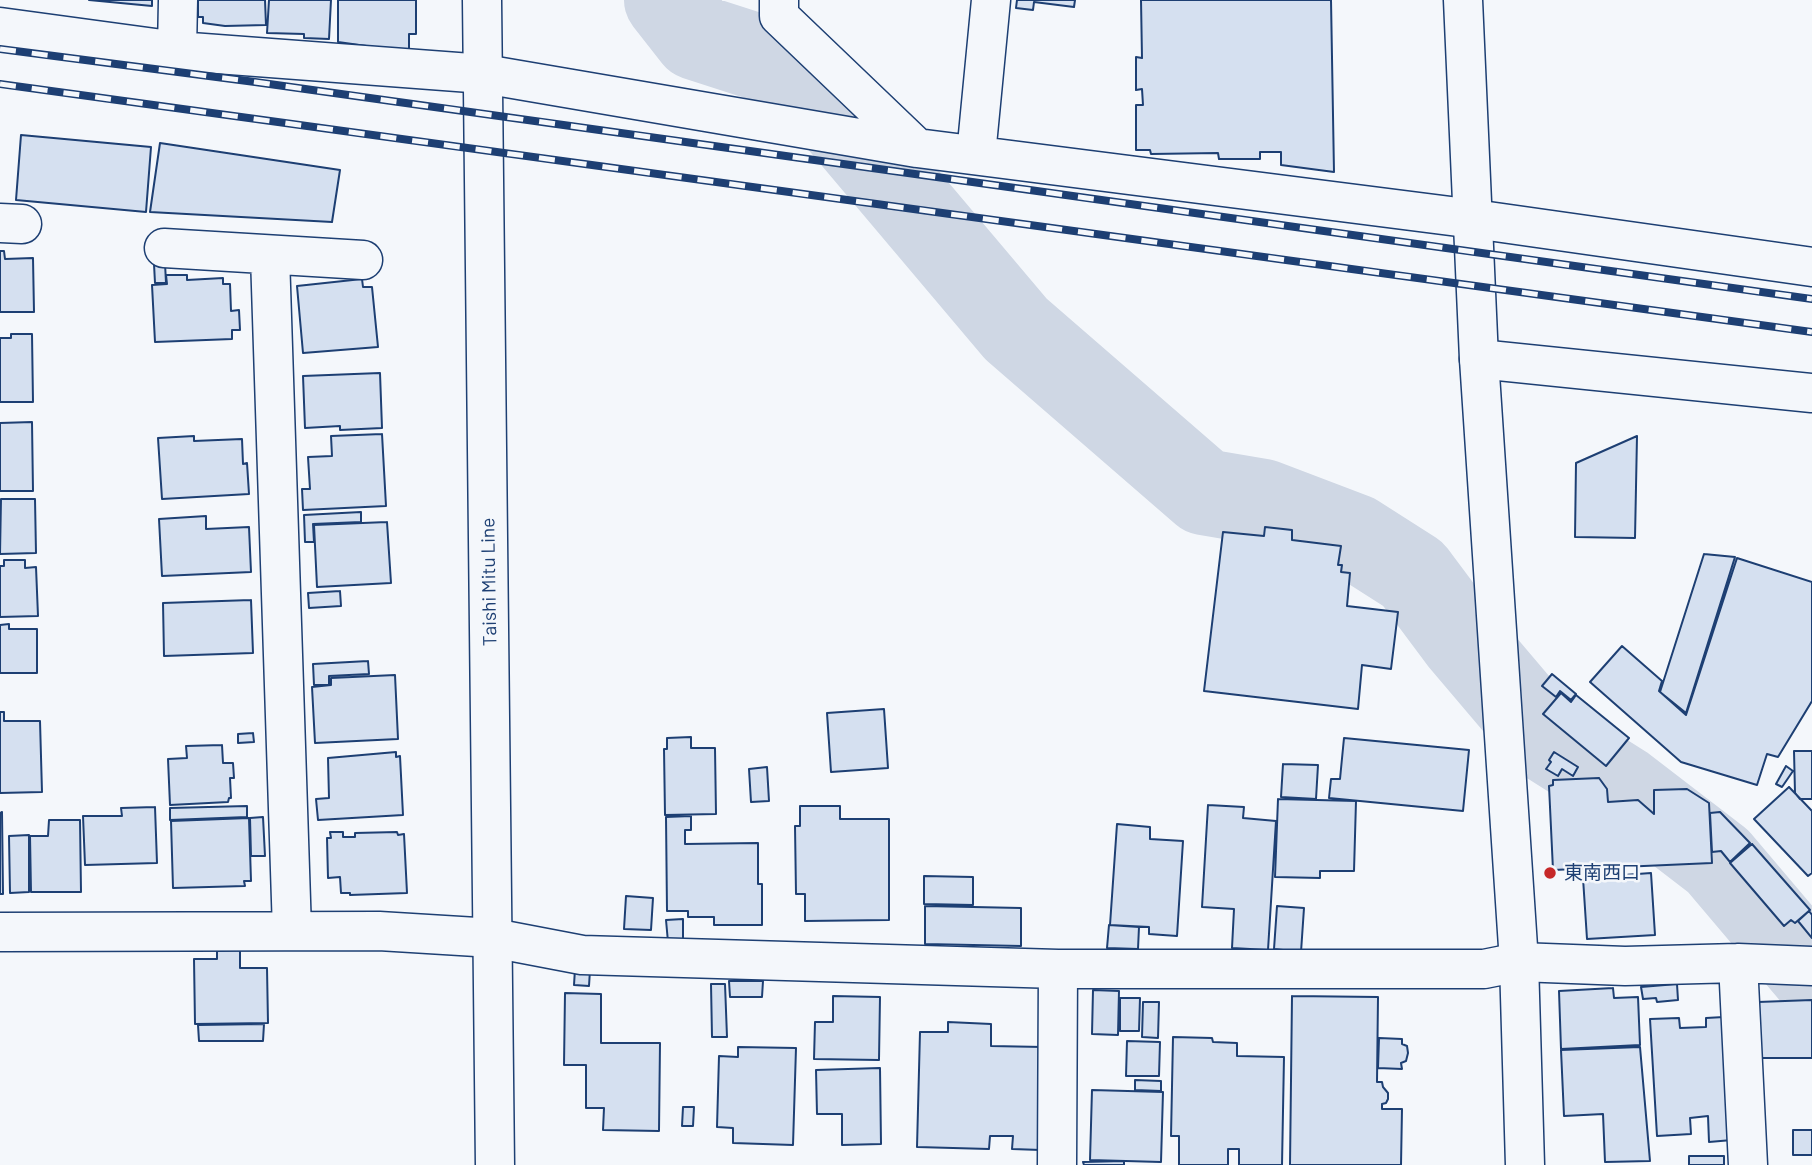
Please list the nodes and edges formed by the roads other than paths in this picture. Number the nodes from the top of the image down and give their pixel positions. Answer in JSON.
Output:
{"nodes":[{"id":1,"x":178,"y":0,"type":"edge"},
{"id":2,"x":482,"y":0,"type":"edge"},
{"id":3,"x":779,"y":0,"type":"edge"},
{"id":4,"x":991,"y":0,"type":"edge"},
{"id":5,"x":1463,"y":0,"type":"edge"},
{"id":6,"x":0,"y":27,"type":"edge"},
{"id":7,"x":177,"y":51,"type":"junction"},
{"id":8,"x":484,"y":74,"type":"junction"},
{"id":9,"x":918,"y":148,"type":"junction"},
{"id":10,"x":976,"y":155,"type":"junction"},
{"id":11,"x":1474,"y":219,"type":"junction"},
{"id":12,"x":164,"y":248,"type":"dead end"},
{"id":13,"x":270,"y":256,"type":"junction"},
{"id":14,"x":363,"y":260,"type":"dead end"},
{"id":15,"x":1812,"y":267,"type":"edge"},
{"id":16,"x":1479,"y":359,"type":"junction"},
{"id":17,"x":1812,"y":393,"type":"edge"},
{"id":18,"x":292,"y":931,"type":"junction"},
{"id":19,"x":0,"y":932,"type":"edge"},
{"id":20,"x":493,"y":938,"type":"junction"},
{"id":21,"x":1519,"y":962,"type":"junction"},
{"id":22,"x":1738,"y":963,"type":"junction"},
{"id":23,"x":1812,"y":966,"type":"edge"},
{"id":24,"x":1058,"y":969,"type":"junction"},
{"id":25,"x":495,"y":1165,"type":"edge"},
{"id":26,"x":1058,"y":1165,"type":"edge"},
{"id":27,"x":1525,"y":1165,"type":"edge"},
{"id":28,"x":1748,"y":1165,"type":"edge"}],
"edges":[{"from":1,"to":7,"type":"street"},
{"from":2,"to":8,"type":"street","name":"Taishi Mitu Line"},
{"from":3,"to":9,"type":"street"},
{"from":4,"to":10,"type":"street"},
{"from":5,"to":11,"type":"street"},
{"from":6,"to":7,"type":"street"},
{"from":7,"to":8,"type":"street"},
{"from":8,"to":9,"type":"street"},
{"from":8,"to":20,"type":"street","name":"Taishi Mitu Line"},
{"from":9,"to":10,"type":"street"},
{"from":10,"to":11,"type":"street"},
{"from":11,"to":15,"type":"street"},
{"from":11,"to":16,"type":"street"},
{"from":12,"to":13,"type":"street"},
{"from":13,"to":14,"type":"street"},
{"from":13,"to":18,"type":"street"},
{"from":16,"to":17,"type":"street"},
{"from":16,"to":21,"type":"street"},
{"from":18,"to":19,"type":"street"},
{"from":18,"to":20,"type":"street"},
{"from":20,"to":24,"type":"street"},
{"from":20,"to":25,"type":"street","name":"Taishi Mitu Line"},
{"from":21,"to":22,"type":"street"},
{"from":21,"to":24,"type":"street"},
{"from":21,"to":27,"type":"street"},
{"from":22,"to":23,"type":"street"},
{"from":22,"to":28,"type":"street"},
{"from":24,"to":26,"type":"street"}]}
